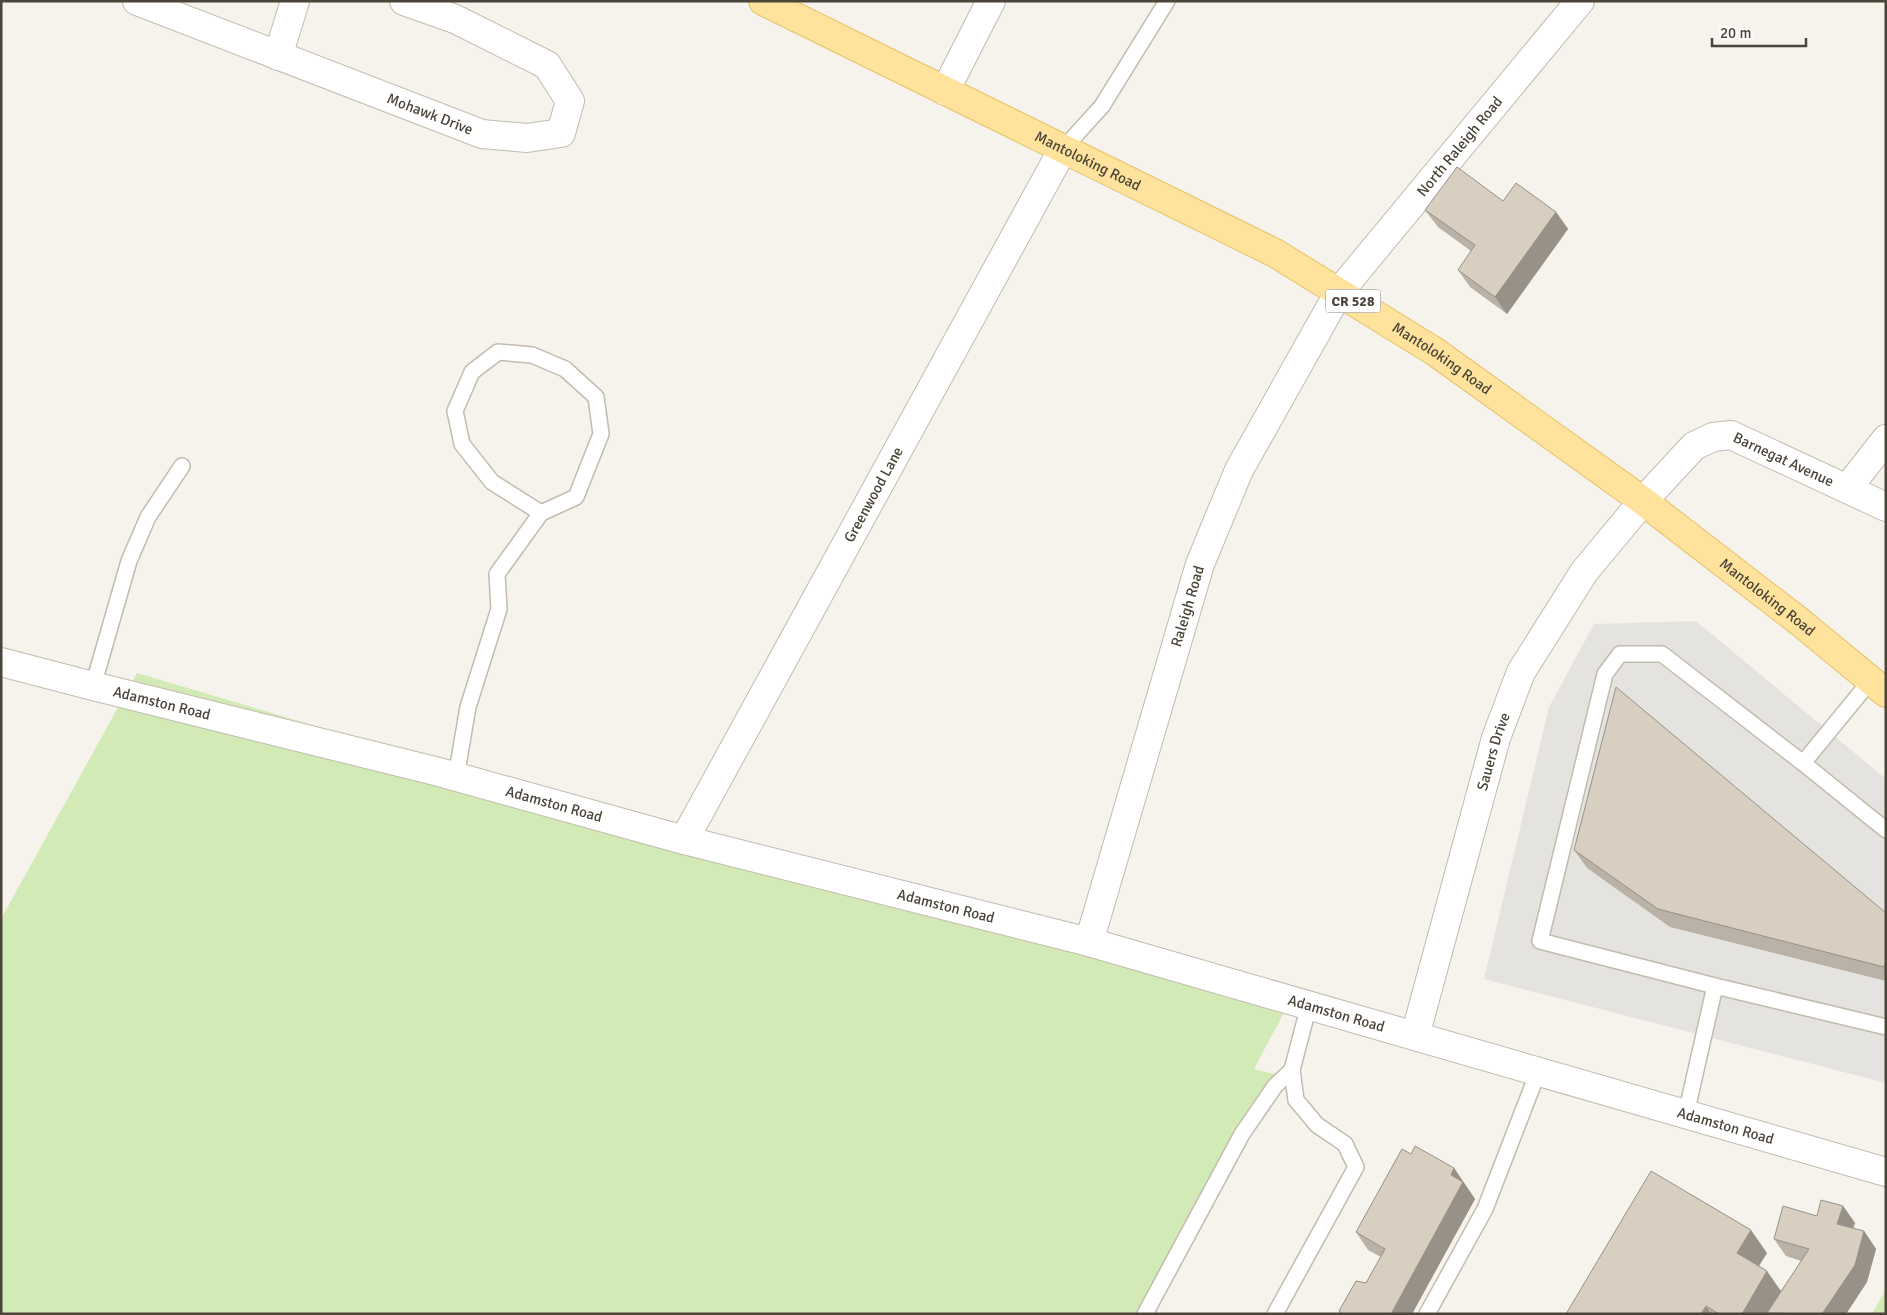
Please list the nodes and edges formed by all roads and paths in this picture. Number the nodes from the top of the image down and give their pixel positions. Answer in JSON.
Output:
{"nodes":[{"id":1,"x":137,"y":1,"type":"edge"},
{"id":2,"x":295,"y":1,"type":"edge"},
{"id":3,"x":404,"y":1,"type":"edge"},
{"id":4,"x":762,"y":1,"type":"edge"},
{"id":5,"x":991,"y":1,"type":"edge"},
{"id":6,"x":1167,"y":1,"type":"edge"},
{"id":7,"x":1580,"y":1,"type":"edge"},
{"id":8,"x":278,"y":56,"type":"junction"},
{"id":9,"x":945,"y":91,"type":"junction"},
{"id":10,"x":1062,"y":149,"type":"junction"},
{"id":11,"x":1339,"y":292,"type":"junction"},
{"id":12,"x":1886,"y":438,"type":"edge"},
{"id":13,"x":182,"y":466,"type":"dead end"},
{"id":14,"x":1847,"y":489,"type":"junction"},
{"id":15,"x":1643,"y":500,"type":"junction"},
{"id":16,"x":1886,"y":507,"type":"edge"},
{"id":17,"x":541,"y":513,"type":"junction"},
{"id":18,"x":1,"y":662,"type":"edge"},
{"id":19,"x":93,"y":686,"type":"junction"},
{"id":20,"x":1878,"y":687,"type":"edge"},
{"id":21,"x":1803,"y":763,"type":"junction"},
{"id":22,"x":456,"y":777,"type":"junction"},
{"id":23,"x":1886,"y":830,"type":"edge"},
{"id":24,"x":684,"y":840,"type":"junction"},
{"id":25,"x":1089,"y":942,"type":"junction"},
{"id":26,"x":1715,"y":986,"type":"junction"},
{"id":27,"x":1308,"y":1005,"type":"junction"},
{"id":28,"x":1886,"y":1027,"type":"edge"},
{"id":29,"x":1415,"y":1036,"type":"junction"},
{"id":30,"x":1292,"y":1070,"type":"junction"},
{"id":31,"x":1538,"y":1072,"type":"junction"},
{"id":32,"x":1686,"y":1114,"type":"junction"},
{"id":33,"x":1886,"y":1172,"type":"edge"},
{"id":34,"x":1145,"y":1314,"type":"edge"},
{"id":35,"x":1275,"y":1314,"type":"edge"},
{"id":36,"x":1427,"y":1314,"type":"edge"}],
"edges":[{"from":1,"to":8,"type":"street","name":"Mohawk Drive"},
{"from":2,"to":8,"type":"street"},
{"from":3,"to":8,"type":"street","name":"Mohawk Drive"},
{"from":4,"to":9,"type":"main road","name":"Mantoloking Road","number":"CR 528"},
{"from":5,"to":9,"type":"street"},
{"from":6,"to":10,"type":"lane"},
{"from":7,"to":11,"type":"street","name":"North Raleigh Road"},
{"from":9,"to":10,"type":"main road","name":"Mantoloking Road","number":"CR 528"},
{"from":10,"to":11,"type":"main road","name":"Mantoloking Road","number":"CR 528"},
{"from":10,"to":24,"type":"street","name":"Greenwood Lane"},
{"from":11,"to":15,"type":"main road","name":"Mantoloking Road","number":"CR 528"},
{"from":11,"to":25,"type":"street","name":"Raleigh Road"},
{"from":12,"to":14,"type":"street"},
{"from":13,"to":19,"type":"lane"},
{"from":14,"to":15,"type":"street","name":"Barnegat Avenue"},
{"from":14,"to":16,"type":"street","name":"Barnegat Avenue"},
{"from":15,"to":20,"type":"main road","name":"Mantoloking Road","number":"CR 528"},
{"from":15,"to":29,"type":"street","name":"Sauers Drive"},
{"from":17,"to":17,"type":"lane"},
{"from":17,"to":22,"type":"lane"},
{"from":18,"to":19,"type":"street","name":"Adamston Road"},
{"from":19,"to":22,"type":"street","name":"Adamston Road"},
{"from":20,"to":21,"type":"lane"},
{"from":21,"to":23,"type":"lane"},
{"from":21,"to":26,"type":"lane"},
{"from":22,"to":24,"type":"street","name":"Adamston Road"},
{"from":24,"to":25,"type":"street","name":"Adamston Road"},
{"from":25,"to":27,"type":"street","name":"Adamston Road"},
{"from":26,"to":28,"type":"lane"},
{"from":26,"to":32,"type":"lane"},
{"from":27,"to":29,"type":"street","name":"Adamston Road"},
{"from":27,"to":30,"type":"lane"},
{"from":29,"to":31,"type":"street","name":"Adamston Road"},
{"from":30,"to":34,"type":"lane"},
{"from":30,"to":35,"type":"lane"},
{"from":31,"to":32,"type":"street","name":"Adamston Road"},
{"from":31,"to":36,"type":"lane"},
{"from":32,"to":33,"type":"street","name":"Adamston Road"}]}
